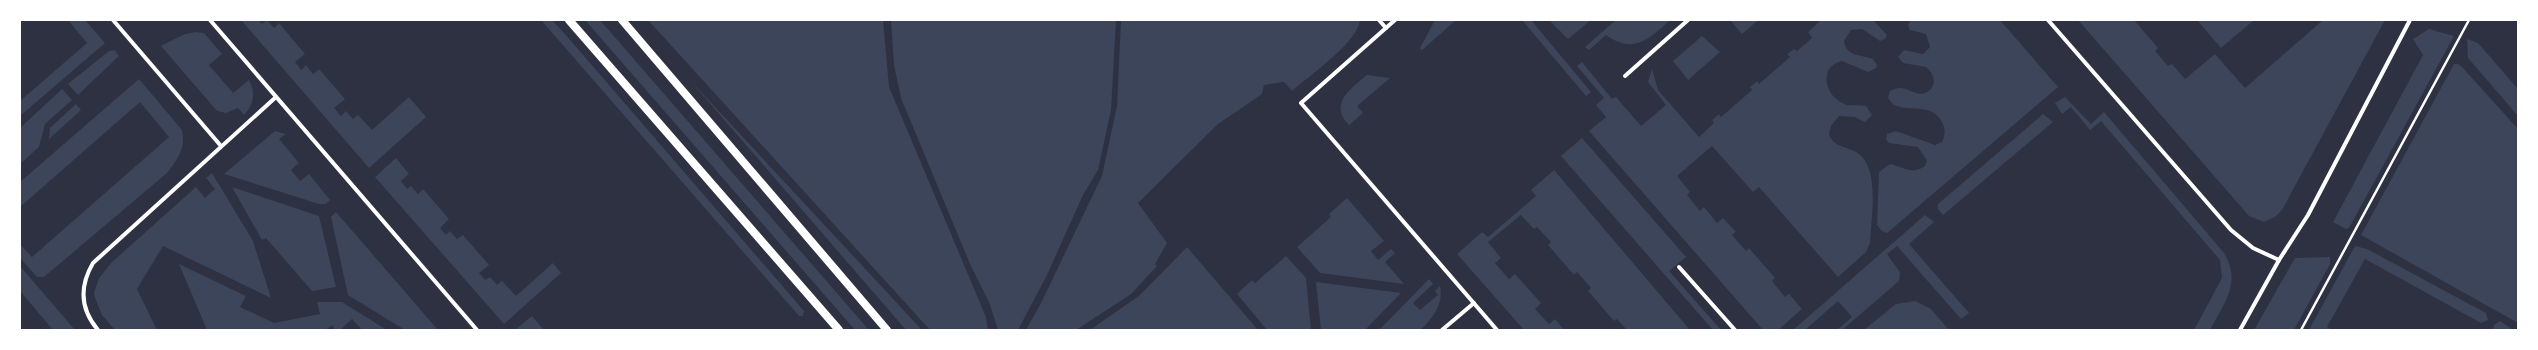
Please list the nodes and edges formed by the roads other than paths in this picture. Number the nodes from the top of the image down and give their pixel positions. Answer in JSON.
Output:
{"nodes":[{"id":1,"x":113,"y":20,"type":"edge"},
{"id":2,"x":210,"y":20,"type":"edge"},
{"id":3,"x":569,"y":20,"type":"edge"},
{"id":4,"x":622,"y":20,"type":"edge"},
{"id":5,"x":1379,"y":20,"type":"edge"},
{"id":6,"x":1395,"y":20,"type":"edge"},
{"id":7,"x":1688,"y":20,"type":"edge"},
{"id":8,"x":2048,"y":20,"type":"edge"},
{"id":9,"x":2410,"y":20,"type":"edge"},
{"id":10,"x":1386,"y":28,"type":"junction"},
{"id":11,"x":1625,"y":76,"type":"dead end"},
{"id":12,"x":276,"y":97,"type":"junction"},
{"id":13,"x":221,"y":146,"type":"junction"},
{"id":14,"x":2279,"y":260,"type":"junction"},
{"id":15,"x":1679,"y":267,"type":"dead end"},
{"id":16,"x":1474,"y":303,"type":"junction"},
{"id":17,"x":98,"y":330,"type":"edge"},
{"id":18,"x":477,"y":330,"type":"edge"},
{"id":19,"x":839,"y":330,"type":"edge"},
{"id":20,"x":887,"y":330,"type":"edge"},
{"id":21,"x":1442,"y":330,"type":"edge"},
{"id":22,"x":1497,"y":330,"type":"edge"},
{"id":23,"x":1734,"y":330,"type":"edge"},
{"id":24,"x":2240,"y":330,"type":"edge"}],
"edges":[{"from":1,"to":13,"type":"street"},
{"from":2,"to":12,"type":"street"},
{"from":3,"to":19,"type":"main road"},
{"from":4,"to":20,"type":"main road"},
{"from":5,"to":10,"type":"street"},
{"from":6,"to":10,"type":"street"},
{"from":7,"to":11,"type":"street"},
{"from":8,"to":14,"type":"street"},
{"from":9,"to":14,"type":"street"},
{"from":10,"to":16,"type":"street"},
{"from":12,"to":13,"type":"street"},
{"from":12,"to":18,"type":"street"},
{"from":13,"to":17,"type":"street"},
{"from":14,"to":24,"type":"street"},
{"from":15,"to":23,"type":"street"},
{"from":16,"to":21,"type":"street"},
{"from":16,"to":22,"type":"street"}]}
